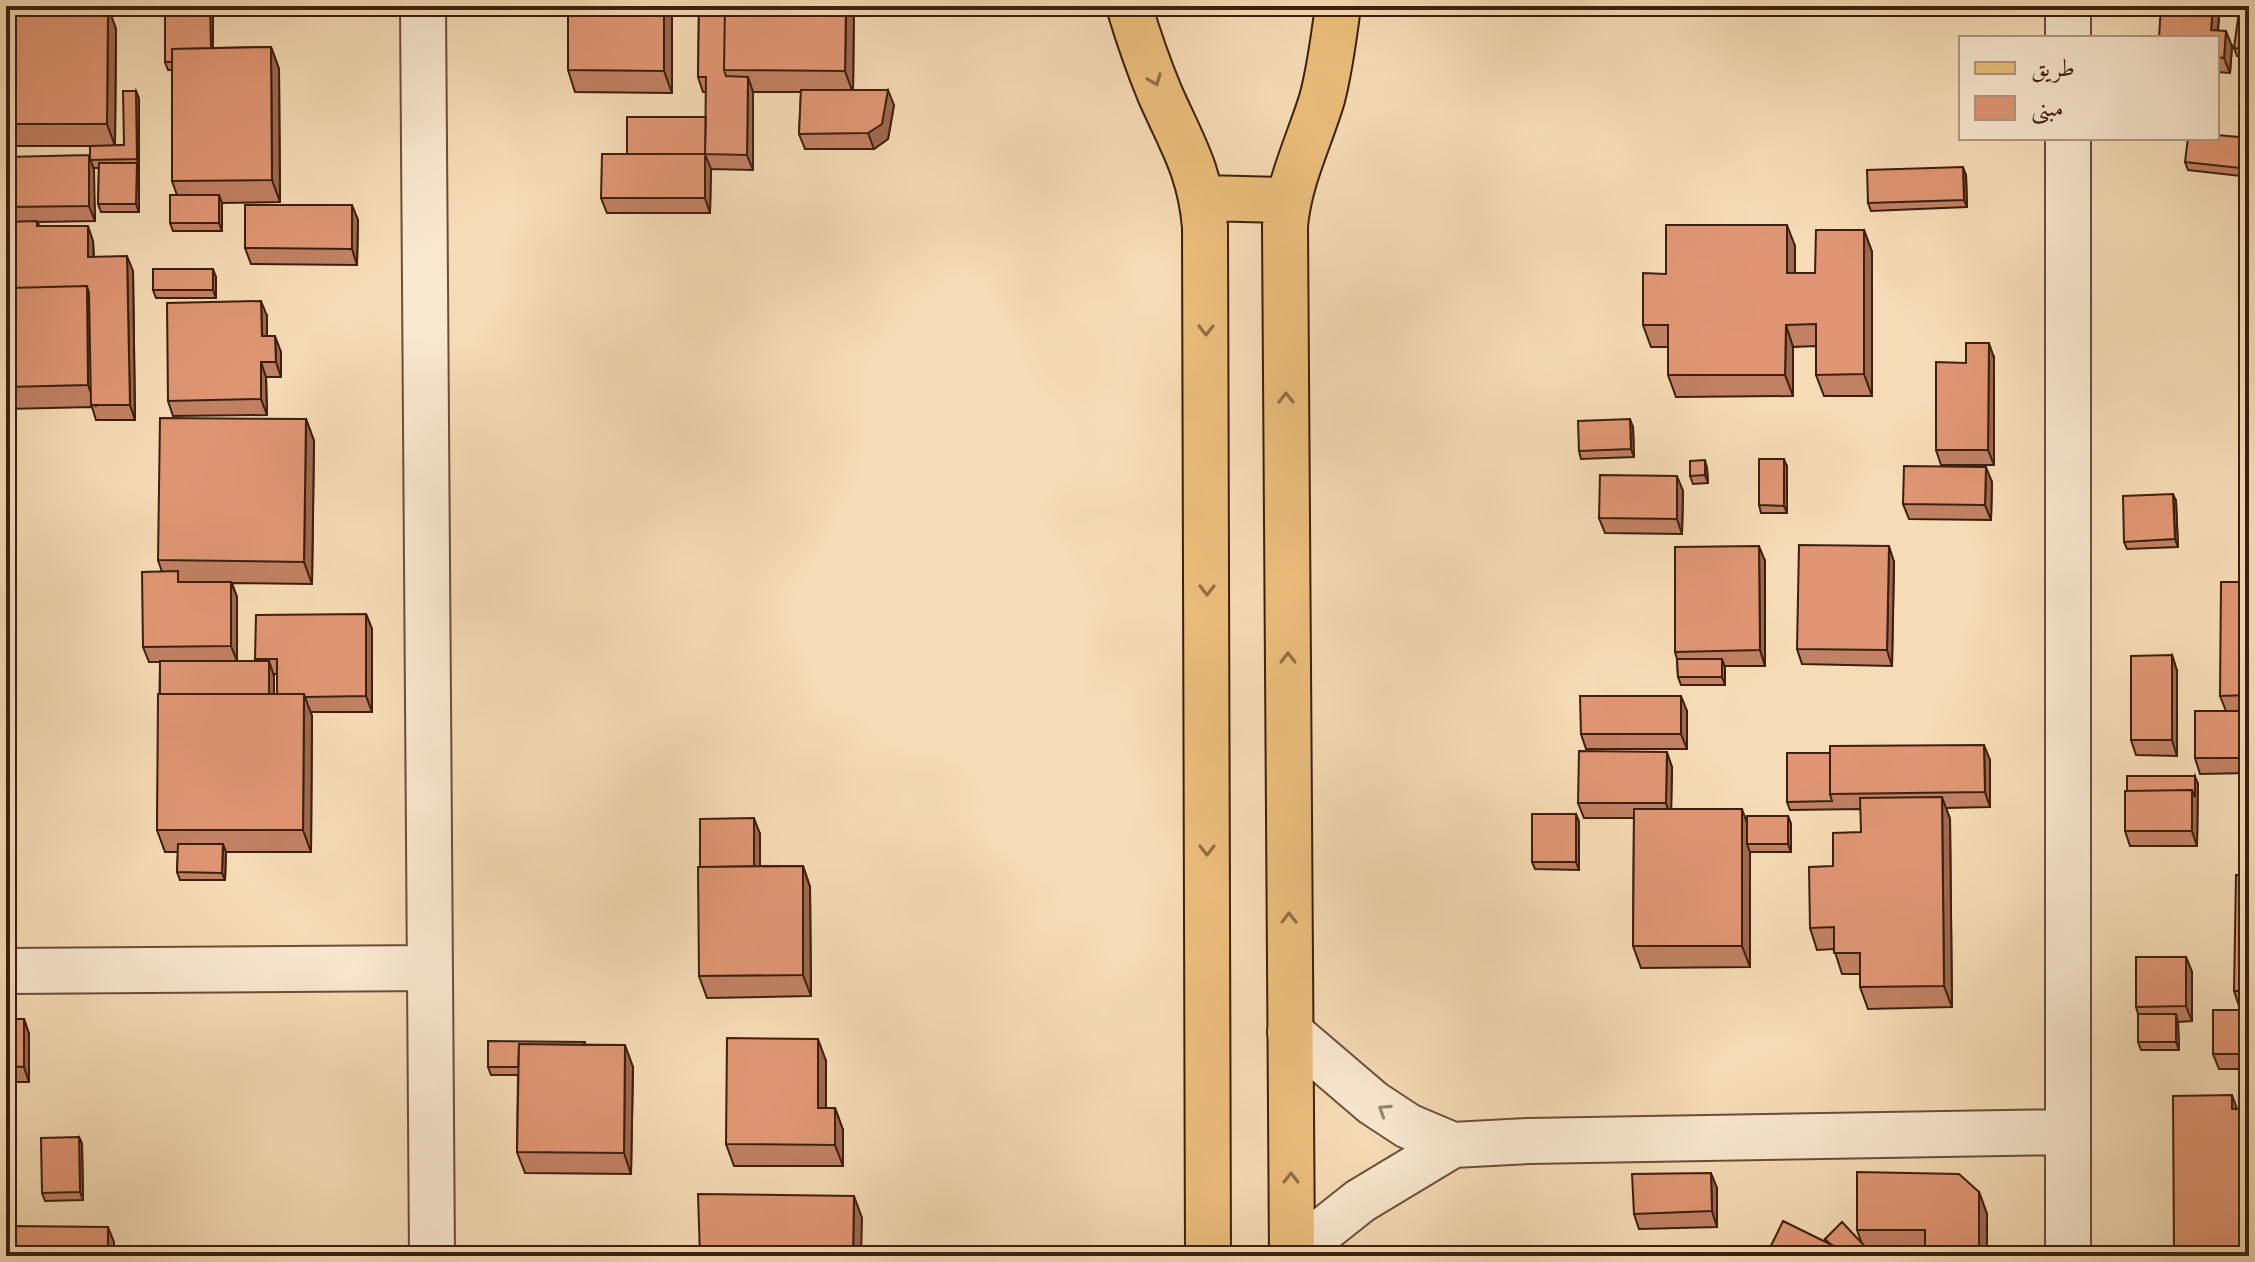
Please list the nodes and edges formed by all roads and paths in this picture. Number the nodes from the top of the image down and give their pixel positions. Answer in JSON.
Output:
{"nodes":[{"id":1,"x":423,"y":6,"type":"edge"},
{"id":2,"x":1129,"y":6,"type":"edge"},
{"id":3,"x":1338,"y":6,"type":"edge"},
{"id":4,"x":2068,"y":6,"type":"edge"},
{"id":5,"x":2068,"y":36,"type":"edge"},
{"id":6,"x":2068,"y":140,"type":"edge"},
{"id":7,"x":1203,"y":198,"type":"junction"},
{"id":8,"x":1287,"y":200,"type":"junction"},
{"id":9,"x":429,"y":968,"type":"junction"},
{"id":10,"x":6,"y":971,"type":"edge"},
{"id":11,"x":1290,"y":1032,"type":"junction"},
{"id":12,"x":2067,"y":1132,"type":"junction"},
{"id":13,"x":1453,"y":1145,"type":"junction"},
{"id":14,"x":1292,"y":1255,"type":"edge"},
{"id":15,"x":432,"y":1256,"type":"edge"},
{"id":16,"x":1208,"y":1256,"type":"edge"},
{"id":17,"x":2068,"y":1256,"type":"edge"}],
"edges":[{"from":1,"to":9,"type":"street"},
{"from":2,"to":7,"type":"main road","one_way":true},
{"from":3,"to":8,"type":"main road"},
{"from":4,"to":5,"type":"street"},
{"from":6,"to":12,"type":"street"},
{"from":7,"to":8,"type":"main road"},
{"from":7,"to":16,"type":"main road","one_way":true},
{"from":11,"to":8,"type":"main road","one_way":true},
{"from":9,"to":10,"type":"street"},
{"from":9,"to":15,"type":"street"},
{"from":13,"to":11,"type":"street","one_way":true},
{"from":14,"to":11,"type":"main road","one_way":true},
{"from":12,"to":13,"type":"street"},
{"from":12,"to":17,"type":"street"},
{"from":13,"to":14,"type":"street"}]}
